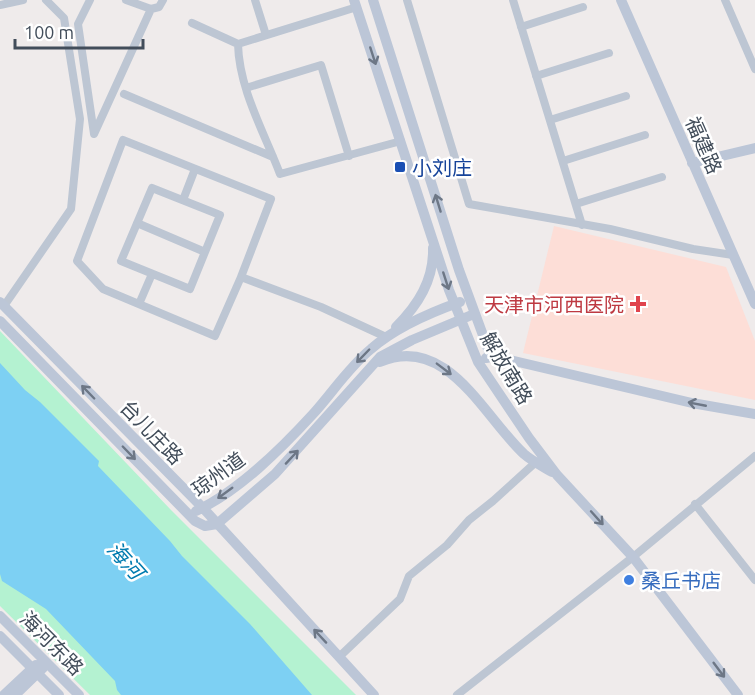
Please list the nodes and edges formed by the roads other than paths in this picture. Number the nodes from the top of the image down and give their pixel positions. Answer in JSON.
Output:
{"nodes":[{"id":1,"x":22,"y":0,"type":"edge"},
{"id":2,"x":46,"y":0,"type":"edge"},
{"id":3,"x":90,"y":0,"type":"edge"},
{"id":4,"x":126,"y":0,"type":"edge"},
{"id":5,"x":163,"y":0,"type":"edge"},
{"id":6,"x":255,"y":0,"type":"edge"},
{"id":7,"x":373,"y":0,"type":"edge"},
{"id":8,"x":407,"y":0,"type":"edge"},
{"id":9,"x":513,"y":0,"type":"edge"},
{"id":10,"x":621,"y":0,"type":"edge"},
{"id":11,"x":725,"y":0,"type":"edge"},
{"id":12,"x":356,"y":3,"type":"edge"},
{"id":13,"x":0,"y":4,"type":"edge"},
{"id":14,"x":584,"y":7,"type":"dead end"},
{"id":15,"x":151,"y":9,"type":"junction"},
{"id":16,"x":192,"y":23,"type":"dead end"},
{"id":17,"x":521,"y":27,"type":"junction"},
{"id":18,"x":266,"y":35,"type":"junction"},
{"id":19,"x":238,"y":44,"type":"junction"},
{"id":20,"x":609,"y":53,"type":"dead end"},
{"id":21,"x":755,"y":69,"type":"edge"},
{"id":22,"x":536,"y":76,"type":"junction"},
{"id":23,"x":246,"y":88,"type":"junction"},
{"id":24,"x":124,"y":94,"type":"dead end"},
{"id":25,"x":626,"y":96,"type":"dead end"},
{"id":26,"x":550,"y":120,"type":"junction"},
{"id":27,"x":645,"y":135,"type":"dead end"},
{"id":28,"x":401,"y":141,"type":"junction"},
{"id":29,"x":755,"y":148,"type":"edge"},
{"id":30,"x":349,"y":156,"type":"junction"},
{"id":31,"x":273,"y":157,"type":"junction"},
{"id":32,"x":563,"y":161,"type":"junction"},
{"id":33,"x":692,"y":163,"type":"junction"},
{"id":34,"x":195,"y":169,"type":"junction"},
{"id":35,"x":662,"y":177,"type":"dead end"},
{"id":36,"x":183,"y":200,"type":"junction"},
{"id":37,"x":576,"y":204,"type":"junction"},
{"id":38,"x":137,"y":223,"type":"junction"},
{"id":39,"x":582,"y":225,"type":"junction"},
{"id":40,"x":432,"y":239,"type":"junction"},
{"id":41,"x":205,"y":252,"type":"junction"},
{"id":42,"x":733,"y":255,"type":"junction"},
{"id":43,"x":152,"y":274,"type":"junction"},
{"id":44,"x":241,"y":276,"type":"junction"},
{"id":45,"x":469,"y":299,"type":"junction"},
{"id":46,"x":2,"y":304,"type":"edge"},
{"id":47,"x":139,"y":304,"type":"junction"},
{"id":48,"x":454,"y":304,"type":"junction"},
{"id":49,"x":755,"y":304,"type":"edge"},
{"id":50,"x":474,"y":314,"type":"junction"},
{"id":51,"x":460,"y":320,"type":"junction"},
{"id":52,"x":0,"y":321,"type":"edge"},
{"id":53,"x":386,"y":337,"type":"junction"},
{"id":54,"x":491,"y":357,"type":"junction"},
{"id":55,"x":478,"y":362,"type":"junction"},
{"id":56,"x":370,"y":366,"type":"junction"},
{"id":57,"x":755,"y":414,"type":"edge"},
{"id":58,"x":755,"y":456,"type":"edge"},
{"id":59,"x":536,"y":462,"type":"junction"},
{"id":60,"x":557,"y":475,"type":"junction"},
{"id":61,"x":695,"y":504,"type":"junction"},
{"id":62,"x":203,"y":508,"type":"junction"},
{"id":63,"x":189,"y":515,"type":"junction"},
{"id":64,"x":217,"y":524,"type":"junction"},
{"id":65,"x":633,"y":557,"type":"junction"},
{"id":66,"x":755,"y":580,"type":"edge"},
{"id":67,"x":0,"y":616,"type":"edge"},
{"id":68,"x":0,"y":636,"type":"edge"},
{"id":69,"x":339,"y":657,"type":"junction"},
{"id":70,"x":45,"y":661,"type":"junction"},
{"id":71,"x":35,"y":671,"type":"junction"},
{"id":72,"x":4,"y":695,"type":"edge"},
{"id":73,"x":15,"y":695,"type":"edge"},
{"id":74,"x":59,"y":695,"type":"edge"},
{"id":75,"x":79,"y":695,"type":"edge"},
{"id":76,"x":374,"y":695,"type":"edge"},
{"id":77,"x":457,"y":695,"type":"edge"},
{"id":78,"x":738,"y":695,"type":"edge"}],
"edges":[{"from":1,"to":13,"type":"street"},
{"from":2,"to":46,"type":"street"},
{"from":3,"to":15,"type":"street"},
{"from":4,"to":15,"type":"street"},
{"from":5,"to":15,"type":"street"},
{"from":6,"to":18,"type":"street"},
{"from":45,"to":7,"type":"street","name":"解放南路","one_way":true},
{"from":8,"to":39,"type":"street"},
{"from":9,"to":17,"type":"street"},
{"from":10,"to":33,"type":"street","name":"福建路"},
{"from":11,"to":21,"type":"street"},
{"from":12,"to":18,"type":"street"},
{"from":12,"to":28,"type":"street","name":"解放南路","one_way":true},
{"from":14,"to":17,"type":"street"},
{"from":16,"to":19,"type":"street"},
{"from":17,"to":22,"type":"street"},
{"from":18,"to":19,"type":"street"},
{"from":19,"to":23,"type":"street"},
{"from":20,"to":22,"type":"street"},
{"from":22,"to":26,"type":"street"},
{"from":23,"to":30,"type":"street"},
{"from":23,"to":31,"type":"street"},
{"from":24,"to":31,"type":"street"},
{"from":25,"to":26,"type":"street"},
{"from":26,"to":32,"type":"street"},
{"from":27,"to":32,"type":"street"},
{"from":28,"to":30,"type":"street"},
{"from":28,"to":40,"type":"street","name":"解放南路"},
{"from":29,"to":33,"type":"street"},
{"from":30,"to":31,"type":"street"},
{"from":32,"to":37,"type":"street"},
{"from":33,"to":42,"type":"street","name":"福建路"},
{"from":34,"to":36,"type":"street"},
{"from":34,"to":44,"type":"street"},
{"from":34,"to":47,"type":"street"},
{"from":35,"to":37,"type":"street"},
{"from":36,"to":38,"type":"street"},
{"from":36,"to":41,"type":"street"},
{"from":37,"to":39,"type":"street"},
{"from":38,"to":41,"type":"street"},
{"from":38,"to":43,"type":"street"},
{"from":39,"to":42,"type":"street"},
{"from":40,"to":48,"type":"street","name":"解放南路","one_way":true},
{"from":40,"to":53,"type":"street"},
{"from":41,"to":43,"type":"street"},
{"from":42,"to":49,"type":"street","name":"福建路"},
{"from":43,"to":47,"type":"street"},
{"from":44,"to":47,"type":"street"},
{"from":44,"to":53,"type":"street"},
{"from":45,"to":48,"type":"street","name":"琼州道"},
{"from":45,"to":50,"type":"street","name":"解放南路"},
{"from":62,"to":46,"type":"street","name":"台儿庄路","one_way":true},
{"from":48,"to":51,"type":"street","name":"解放南路"},
{"from":48,"to":53,"type":"street","name":"琼州道"},
{"from":50,"to":51,"type":"street","name":"琼州道"},
{"from":50,"to":54,"type":"street","name":"解放南路"},
{"from":51,"to":55,"type":"street","name":"解放南路"},
{"from":51,"to":56,"type":"street","name":"琼州道"},
{"from":52,"to":63,"type":"street","name":"台儿庄路","one_way":true},
{"from":53,"to":62,"type":"street","name":"琼州道","one_way":true},
{"from":54,"to":55,"type":"street"},
{"from":57,"to":54,"type":"street","one_way":true},
{"from":55,"to":60,"type":"street","name":"解放南路"},
{"from":56,"to":59,"type":"street","one_way":true},
{"from":64,"to":56,"type":"street","name":"琼州道","one_way":true},
{"from":58,"to":61,"type":"street"},
{"from":59,"to":60,"type":"street"},
{"from":59,"to":69,"type":"street"},
{"from":60,"to":65,"type":"street","name":"解放南路","one_way":true},
{"from":61,"to":65,"type":"street"},
{"from":61,"to":66,"type":"street"},
{"from":62,"to":63,"type":"street","name":"琼州道"},
{"from":62,"to":64,"type":"street","name":"台儿庄路"},
{"from":63,"to":64,"type":"street","name":"琼州道"},
{"from":69,"to":64,"type":"street","name":"台儿庄路","one_way":true},
{"from":65,"to":77,"type":"street"},
{"from":65,"to":78,"type":"street","name":"解放南路","one_way":true},
{"from":67,"to":70,"type":"street","name":"海河东路"},
{"from":68,"to":71,"type":"street","name":"海河东路"},
{"from":69,"to":76,"type":"street","name":"台儿庄路"},
{"from":70,"to":71,"type":"street"},
{"from":70,"to":75,"type":"street","name":"海河东路"},
{"from":71,"to":72,"type":"street"},
{"from":71,"to":73,"type":"street"},
{"from":71,"to":74,"type":"street","name":"海河东路"}]}
